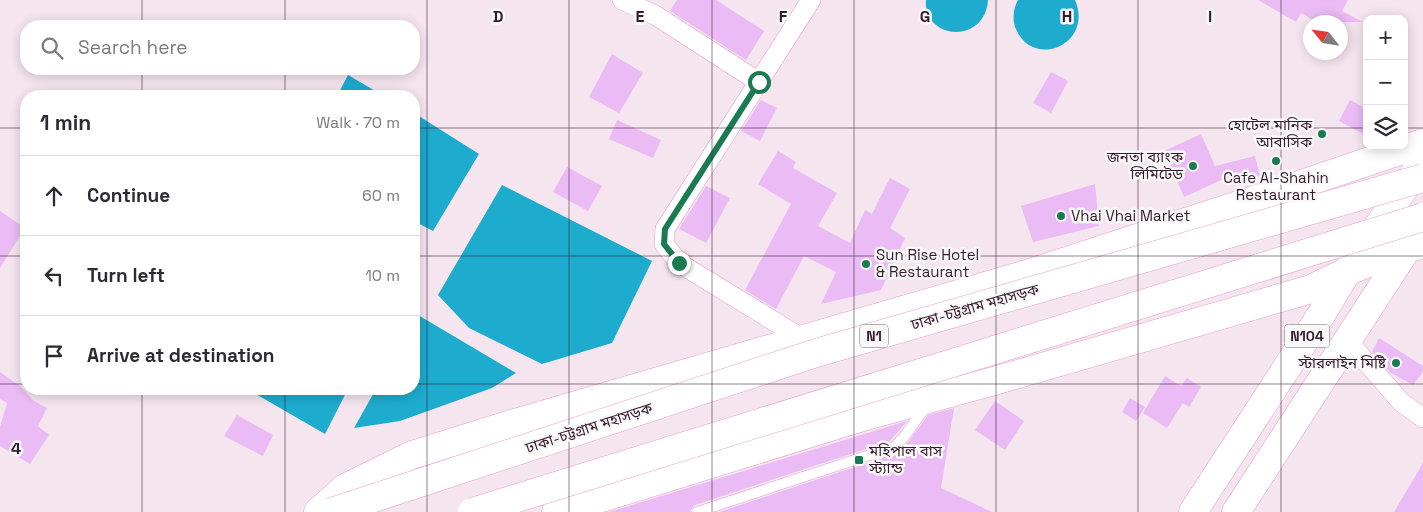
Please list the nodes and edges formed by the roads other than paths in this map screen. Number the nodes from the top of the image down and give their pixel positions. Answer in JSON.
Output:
{"nodes":[{"id":1,"x":622,"y":0,"type":"edge"},
{"id":2,"x":811,"y":0,"type":"edge"},
{"id":3,"x":759,"y":82,"type":"junction"},
{"id":4,"x":1423,"y":143,"type":"edge"},
{"id":5,"x":1423,"y":161,"type":"edge"},
{"id":6,"x":1423,"y":178,"type":"edge"},
{"id":7,"x":1423,"y":217,"type":"edge"},
{"id":8,"x":1423,"y":221,"type":"edge"},
{"id":9,"x":1416,"y":246,"type":"edge"},
{"id":10,"x":1348,"y":270,"type":"junction"},
{"id":11,"x":803,"y":339,"type":"junction"},
{"id":12,"x":1348,"y":341,"type":"junction"},
{"id":13,"x":932,"y":398,"type":"junction"},
{"id":14,"x":1423,"y":418,"type":"edge"},
{"id":15,"x":318,"y":512,"type":"edge"},
{"id":16,"x":331,"y":512,"type":"edge"},
{"id":17,"x":472,"y":512,"type":"edge"},
{"id":18,"x":556,"y":512,"type":"edge"},
{"id":19,"x":697,"y":512,"type":"edge"},
{"id":20,"x":1193,"y":512,"type":"edge"},
{"id":21,"x":1236,"y":512,"type":"edge"}],
"edges":[{"from":1,"to":3,"type":"street"},
{"from":2,"to":3,"type":"street"},
{"from":3,"to":11,"type":"street"},
{"from":4,"to":11,"type":"highway"},
{"from":5,"to":10,"type":"highway","number":"N104"},
{"from":6,"to":16,"type":"highway","name":"ঢাকা-চট্টগ্রাম মহাসড়ক","number":"N1","bridge":true},
{"from":7,"to":17,"type":"highway","bridge":true},
{"from":8,"to":9,"type":"highway","number":"N104"},
{"from":9,"to":10,"type":"highway"},
{"from":9,"to":12,"type":"highway","number":"N104"},
{"from":10,"to":13,"type":"highway"},
{"from":10,"to":20,"type":"highway","number":"N104"},
{"from":11,"to":15,"type":"highway"},
{"from":12,"to":14,"type":"street"},
{"from":12,"to":21,"type":"highway","number":"N104"},
{"from":13,"to":18,"type":"highway"},
{"from":13,"to":19,"type":"lane"}]}
